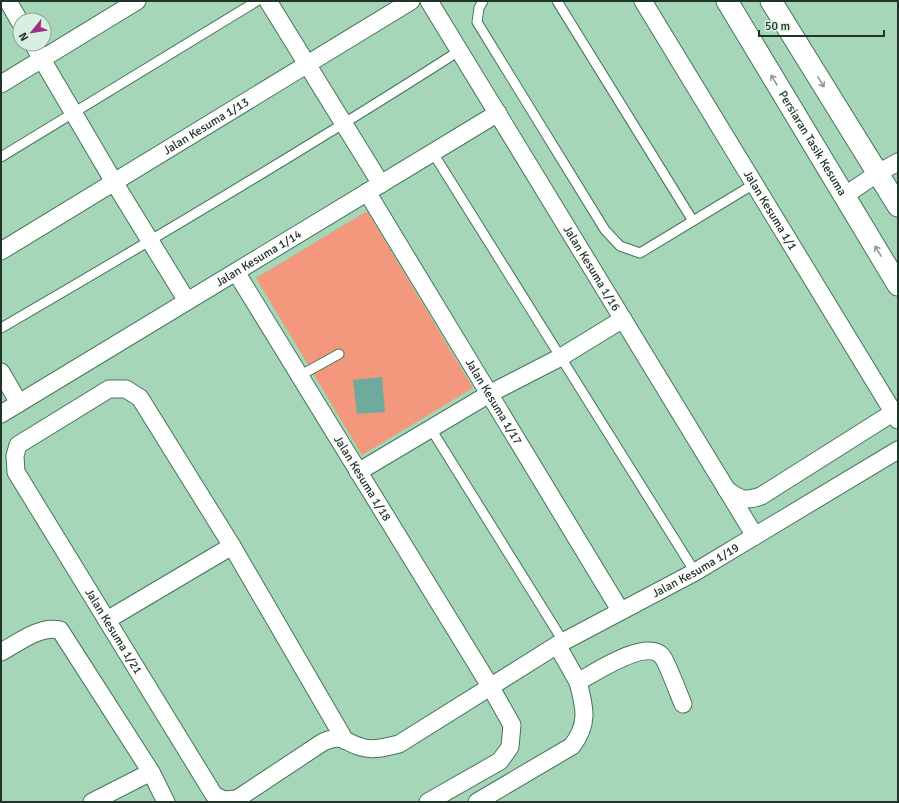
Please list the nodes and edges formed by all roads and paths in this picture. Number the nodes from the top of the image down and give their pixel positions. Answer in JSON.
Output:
{"nodes":[{"id":1,"x":8,"y":1,"type":"edge"},
{"id":2,"x":137,"y":1,"type":"edge"},
{"id":3,"x":257,"y":1,"type":"edge"},
{"id":4,"x":268,"y":1,"type":"edge"},
{"id":5,"x":411,"y":1,"type":"edge"},
{"id":6,"x":429,"y":1,"type":"edge"},
{"id":7,"x":483,"y":1,"type":"edge"},
{"id":8,"x":557,"y":1,"type":"edge"},
{"id":9,"x":642,"y":1,"type":"edge"},
{"id":10,"x":727,"y":1,"type":"edge"},
{"id":11,"x":771,"y":1,"type":"edge"},
{"id":12,"x":14,"y":12,"type":"edge"},
{"id":13,"x":459,"y":51,"type":"junction"},
{"id":14,"x":37,"y":52,"type":"edge"},
{"id":15,"x":41,"y":59,"type":"junction"},
{"id":16,"x":307,"y":64,"type":"junction"},
{"id":17,"x":1,"y":84,"type":"edge"},
{"id":18,"x":73,"y":112,"type":"junction"},
{"id":19,"x":498,"y":113,"type":"junction"},
{"id":20,"x":344,"y":124,"type":"junction"},
{"id":21,"x":433,"y":153,"type":"junction"},
{"id":22,"x":1,"y":157,"type":"edge"},
{"id":23,"x":898,"y":162,"type":"edge"},
{"id":24,"x":878,"y":173,"type":"junction"},
{"id":25,"x":114,"y":182,"type":"junction"},
{"id":26,"x":754,"y":184,"type":"junction"},
{"id":27,"x":374,"y":188,"type":"junction"},
{"id":28,"x":844,"y":196,"type":"junction"},
{"id":29,"x":898,"y":206,"type":"edge"},
{"id":30,"x":693,"y":221,"type":"junction"},
{"id":31,"x":150,"y":242,"type":"junction"},
{"id":32,"x":1,"y":251,"type":"edge"},
{"id":33,"x":236,"y":272,"type":"junction"},
{"id":34,"x":898,"y":285,"type":"edge"},
{"id":35,"x":188,"y":301,"type":"junction"},
{"id":36,"x":623,"y":319,"type":"junction"},
{"id":37,"x":1,"y":328,"type":"edge"},
{"id":38,"x":339,"y":354,"type":"dead end"},
{"id":39,"x":561,"y":357,"type":"junction"},
{"id":40,"x":1,"y":372,"type":"edge"},
{"id":41,"x":299,"y":376,"type":"junction"},
{"id":42,"x":489,"y":394,"type":"junction"},
{"id":43,"x":20,"y":403,"type":"junction"},
{"id":44,"x":1,"y":414,"type":"edge"},
{"id":45,"x":896,"y":416,"type":"edge"},
{"id":46,"x":430,"y":429,"type":"junction"},
{"id":47,"x":898,"y":450,"type":"edge"},
{"id":48,"x":358,"y":472,"type":"junction"},
{"id":49,"x":726,"y":489,"type":"junction"},
{"id":50,"x":755,"y":536,"type":"junction"},
{"id":51,"x":232,"y":546,"type":"junction"},
{"id":52,"x":695,"y":572,"type":"junction"},
{"id":53,"x":620,"y":610,"type":"junction"},
{"id":54,"x":107,"y":620,"type":"junction"},
{"id":55,"x":560,"y":643,"type":"junction"},
{"id":56,"x":1,"y":652,"type":"edge"},
{"id":57,"x":578,"y":682,"type":"junction"},
{"id":58,"x":490,"y":686,"type":"junction"},
{"id":59,"x":683,"y":704,"type":"dead end"},
{"id":60,"x":343,"y":738,"type":"junction"},
{"id":61,"x":151,"y":772,"type":"junction"},
{"id":62,"x":92,"y":802,"type":"edge"},
{"id":63,"x":166,"y":802,"type":"edge"},
{"id":64,"x":428,"y":802,"type":"edge"},
{"id":65,"x":477,"y":802,"type":"edge"}],
"edges":[{"from":1,"to":12,"type":"street"},
{"from":2,"to":15,"type":"street"},
{"from":3,"to":18,"type":"lane"},
{"from":4,"to":16,"type":"street","name":"Jalan Kesuma 1/17"},
{"from":5,"to":16,"type":"street","name":"Jalan Kesuma 1/13"},
{"from":6,"to":13,"type":"street","name":"Jalan Kesuma 1/16"},
{"from":7,"to":30,"type":"lane"},
{"from":8,"to":30,"type":"lane"},
{"from":9,"to":26,"type":"street","name":"Jalan Kesuma 1/1"},
{"from":28,"to":10,"type":"street","name":"Persiaran Tasik Kesuma","one_way":true},
{"from":11,"to":24,"type":"street","one_way":true},
{"from":13,"to":19,"type":"street","name":"Jalan Kesuma 1/16"},
{"from":13,"to":20,"type":"lane"},
{"from":14,"to":15,"type":"street"},
{"from":15,"to":17,"type":"street"},
{"from":15,"to":18,"type":"street"},
{"from":16,"to":20,"type":"street","name":"Jalan Kesuma 1/17"},
{"from":16,"to":25,"type":"street","name":"Jalan Kesuma 1/13"},
{"from":18,"to":22,"type":"lane"},
{"from":18,"to":25,"type":"street"},
{"from":19,"to":21,"type":"street","name":"Jalan Kesuma 1/14"},
{"from":19,"to":36,"type":"street","name":"Jalan Kesuma 1/16"},
{"from":20,"to":27,"type":"street","name":"Jalan Kesuma 1/17"},
{"from":20,"to":31,"type":"lane"},
{"from":21,"to":27,"type":"street","name":"Jalan Kesuma 1/14"},
{"from":21,"to":39,"type":"lane"},
{"from":23,"to":24,"type":"street"},
{"from":24,"to":28,"type":"street"},
{"from":24,"to":29,"type":"street"},
{"from":25,"to":31,"type":"street"},
{"from":25,"to":32,"type":"street","name":"Jalan Kesuma 1/13"},
{"from":26,"to":30,"type":"lane"},
{"from":26,"to":45,"type":"street","name":"Jalan Kesuma 1/1"},
{"from":27,"to":33,"type":"street","name":"Jalan Kesuma 1/14"},
{"from":27,"to":42,"type":"street","name":"Jalan Kesuma 1/17"},
{"from":34,"to":28,"type":"street","name":"Persiaran Tasik Kesuma","one_way":true},
{"from":31,"to":35,"type":"street"},
{"from":31,"to":37,"type":"lane"},
{"from":33,"to":35,"type":"street","name":"Jalan Kesuma 1/14"},
{"from":33,"to":41,"type":"street","name":"Jalan Kesuma 1/18"},
{"from":35,"to":43,"type":"street","name":"Jalan Kesuma 1/14"},
{"from":36,"to":39,"type":"street"},
{"from":36,"to":49,"type":"street","name":"Jalan Kesuma 1/16"},
{"from":38,"to":41,"type":"lane"},
{"from":39,"to":42,"type":"street"},
{"from":39,"to":52,"type":"lane"},
{"from":40,"to":43,"type":"street"},
{"from":41,"to":48,"type":"street","name":"Jalan Kesuma 1/18"},
{"from":42,"to":46,"type":"street"},
{"from":42,"to":53,"type":"street","name":"Jalan Kesuma 1/17"},
{"from":43,"to":44,"type":"street","name":"Jalan Kesuma 1/14"},
{"from":45,"to":49,"type":"street"},
{"from":46,"to":48,"type":"street"},
{"from":46,"to":55,"type":"lane"},
{"from":47,"to":50,"type":"street","name":"Jalan Kesuma 1/19"},
{"from":48,"to":58,"type":"street","name":"Jalan Kesuma 1/18"},
{"from":49,"to":50,"type":"street","name":"Jalan Kesuma 1/16"},
{"from":50,"to":52,"type":"street","name":"Jalan Kesuma 1/19"},
{"from":51,"to":54,"type":"street"},
{"from":51,"to":54,"type":"street","name":"Jalan Kesuma 1/21"},
{"from":51,"to":60,"type":"street"},
{"from":52,"to":53,"type":"street","name":"Jalan Kesuma 1/19"},
{"from":53,"to":55,"type":"street","name":"Jalan Kesuma 1/19"},
{"from":54,"to":60,"type":"street","name":"Jalan Kesuma 1/21"},
{"from":55,"to":57,"type":"street"},
{"from":55,"to":58,"type":"street","name":"Jalan Kesuma 1/19"},
{"from":56,"to":61,"type":"street"},
{"from":57,"to":59,"type":"street"},
{"from":57,"to":65,"type":"street"},
{"from":58,"to":60,"type":"street","name":"Jalan Kesuma 1/19"},
{"from":58,"to":64,"type":"street","name":"Jalan Kesuma 1/18"},
{"from":61,"to":62,"type":"street"},
{"from":61,"to":63,"type":"street"}]}
